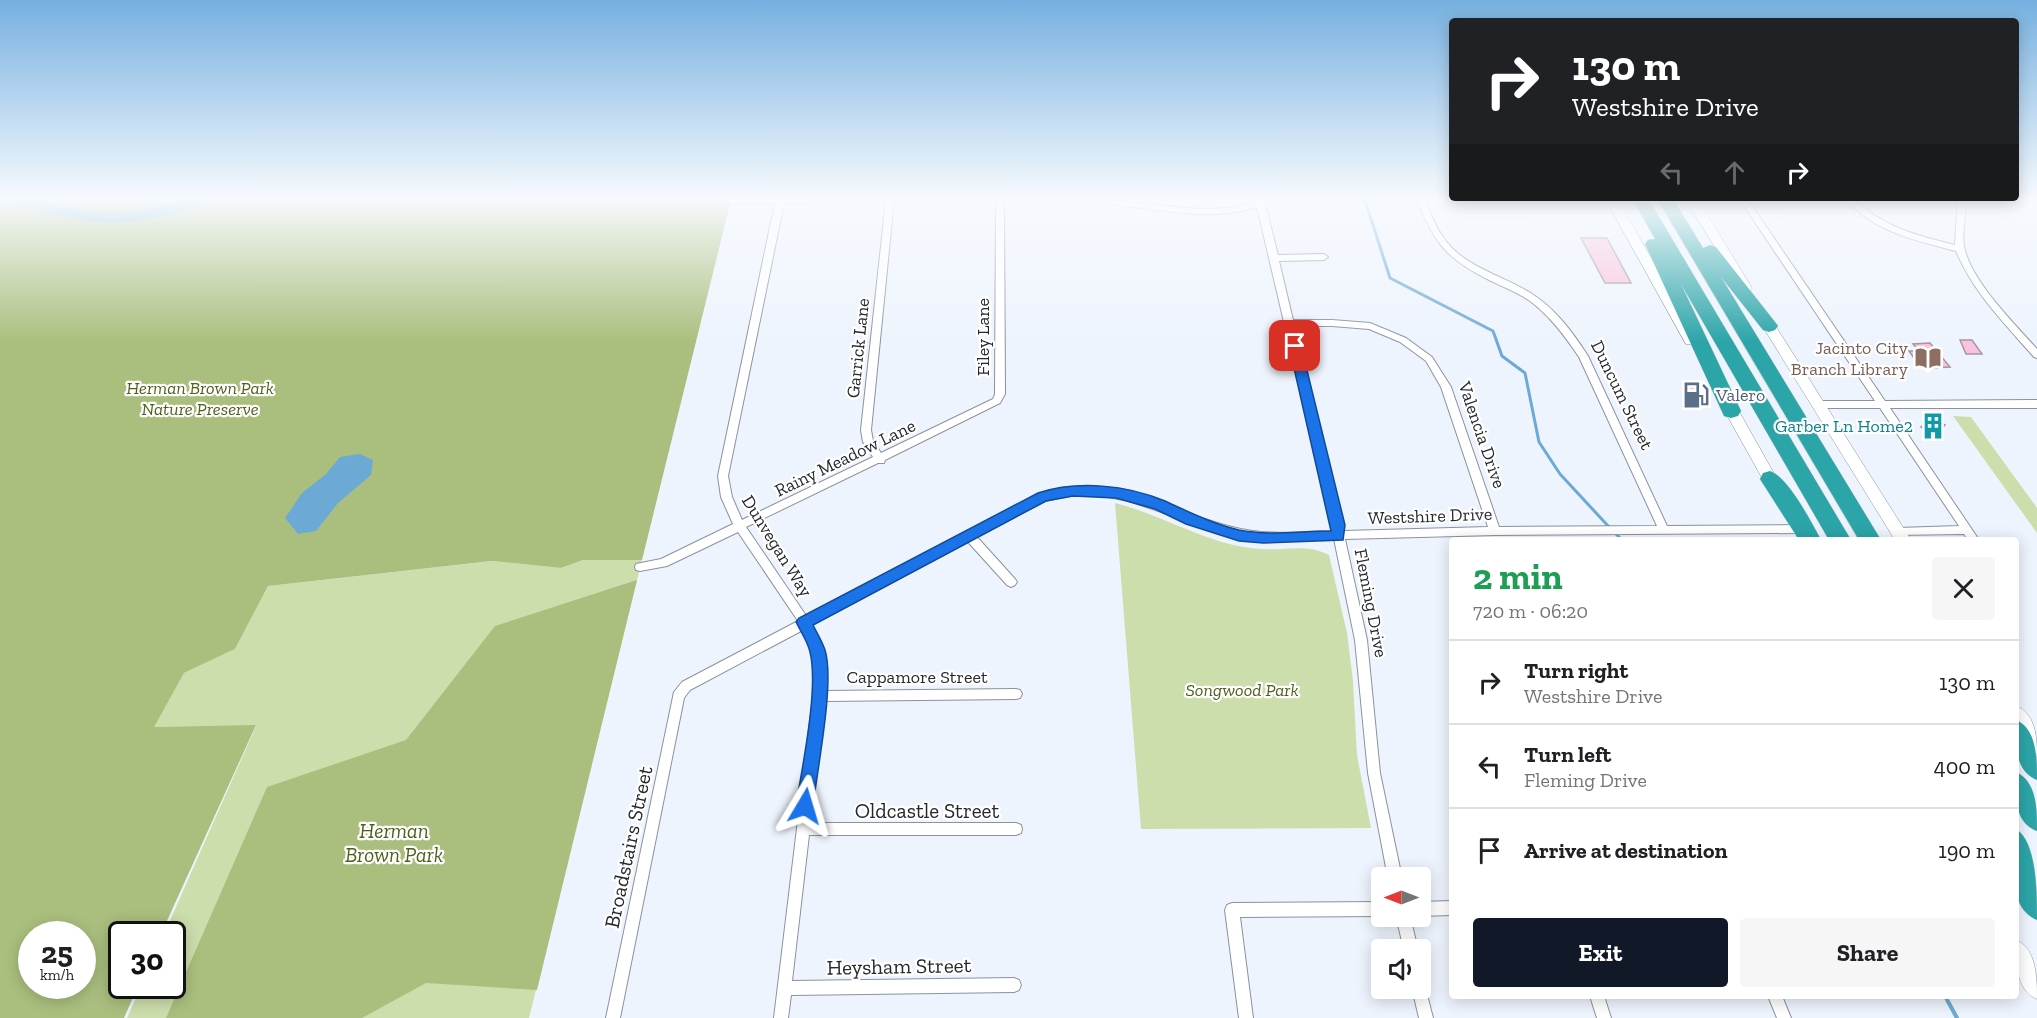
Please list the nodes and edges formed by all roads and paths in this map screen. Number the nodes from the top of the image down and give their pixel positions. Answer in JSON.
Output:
{"nodes":[{"id":1,"x":769,"y":248,"type":"edge"},
{"id":2,"x":885,"y":248,"type":"edge"},
{"id":3,"x":1000,"y":248,"type":"edge"},
{"id":4,"x":1273,"y":248,"type":"edge"},
{"id":5,"x":1447,"y":248,"type":"edge"},
{"id":6,"x":1639,"y":248,"type":"edge"},
{"id":7,"x":1655,"y":248,"type":"edge"},
{"id":8,"x":1669,"y":248,"type":"edge"},
{"id":9,"x":1695,"y":248,"type":"edge"},
{"id":10,"x":1709,"y":248,"type":"edge"},
{"id":11,"x":1721,"y":248,"type":"edge"},
{"id":12,"x":1776,"y":248,"type":"edge"},
{"id":13,"x":1953,"y":248,"type":"edge"},
{"id":14,"x":1960,"y":249,"type":"joint"},
{"id":15,"x":1324,"y":256,"type":"dead end"},
{"id":16,"x":1275,"y":258,"type":"junction"},
{"id":17,"x":1290,"y":323,"type":"junction"},
{"id":18,"x":1768,"y":326,"type":"junction"},
{"id":19,"x":2037,"y":355,"type":"edge"},
{"id":20,"x":997,"y":401,"type":"joint"},
{"id":21,"x":1882,"y":404,"type":"junction"},
{"id":22,"x":2037,"y":404,"type":"edge"},
{"id":23,"x":1818,"y":405,"type":"junction"},
{"id":24,"x":1731,"y":411,"type":"junction"},
{"id":25,"x":880,"y":460,"type":"junction"},
{"id":26,"x":1770,"y":479,"type":"joint"},
{"id":27,"x":741,"y":527,"type":"junction"},
{"id":28,"x":1664,"y":530,"type":"junction"},
{"id":29,"x":1967,"y":530,"type":"junction"},
{"id":30,"x":1495,"y":531,"type":"junction"},
{"id":31,"x":969,"y":535,"type":"junction"},
{"id":32,"x":1338,"y":536,"type":"junction"},
{"id":33,"x":1804,"y":536,"type":"edge"},
{"id":34,"x":1901,"y":536,"type":"edge"},
{"id":35,"x":1838,"y":537,"type":"edge"},
{"id":36,"x":1868,"y":537,"type":"edge"},
{"id":37,"x":1972,"y":537,"type":"edge"},
{"id":38,"x":640,"y":567,"type":"dead end"},
{"id":39,"x":1011,"y":582,"type":"dead end"},
{"id":40,"x":804,"y":622,"type":"junction"},
{"id":41,"x":686,"y":686,"type":"joint"},
{"id":42,"x":1016,"y":694,"type":"dead end"},
{"id":43,"x":819,"y":696,"type":"junction"},
{"id":44,"x":2019,"y":719,"type":"edge"},
{"id":45,"x":2019,"y":735,"type":"edge"},
{"id":46,"x":2037,"y":746,"type":"edge"},
{"id":47,"x":2037,"y":768,"type":"edge"},
{"id":48,"x":2019,"y":789,"type":"edge"},
{"id":49,"x":2037,"y":819,"type":"edge"},
{"id":50,"x":802,"y":829,"type":"junction"},
{"id":51,"x":1016,"y":829,"type":"dead end"},
{"id":52,"x":2019,"y":847,"type":"edge"},
{"id":53,"x":1393,"y":867,"type":"edge"},
{"id":54,"x":2019,"y":878,"type":"edge"},
{"id":55,"x":2037,"y":878,"type":"edge"},
{"id":56,"x":2037,"y":907,"type":"edge"},
{"id":57,"x":1449,"y":908,"type":"edge"},
{"id":58,"x":1371,"y":909,"type":"edge"},
{"id":59,"x":1431,"y":909,"type":"edge"},
{"id":60,"x":2019,"y":956,"type":"edge"},
{"id":61,"x":1014,"y":985,"type":"dead end"},
{"id":62,"x":784,"y":988,"type":"junction"},
{"id":63,"x":2037,"y":989,"type":"edge"},
{"id":64,"x":1422,"y":999,"type":"edge"},
{"id":65,"x":1598,"y":999,"type":"edge"},
{"id":66,"x":1776,"y":999,"type":"edge"},
{"id":67,"x":613,"y":1018,"type":"edge"},
{"id":68,"x":781,"y":1018,"type":"edge"},
{"id":69,"x":1246,"y":1018,"type":"edge"},
{"id":70,"x":1426,"y":1018,"type":"edge"},
{"id":71,"x":1604,"y":1018,"type":"edge"},
{"id":72,"x":1784,"y":1018,"type":"edge"}],
"edges":[{"from":1,"to":27,"type":"street","name":"Dunvegan Way"},
{"from":2,"to":25,"type":"street","name":"Garrick Lane"},
{"from":3,"to":20,"type":"street","name":"Filey Lane"},
{"from":4,"to":16,"type":"street","name":"Fleming Drive"},
{"from":5,"to":28,"type":"street","name":"Duncum Street"},
{"from":6,"to":24,"type":"main road"},
{"from":7,"to":24,"type":"highway"},
{"from":8,"to":35,"type":"highway"},
{"from":9,"to":36,"type":"highway"},
{"from":10,"to":18,"type":"highway"},
{"from":11,"to":18,"type":"main road"},
{"from":12,"to":21,"type":"street"},
{"from":13,"to":14,"type":"street"},
{"from":14,"to":19,"type":"street"},
{"from":15,"to":16,"type":"street"},
{"from":16,"to":17,"type":"street","name":"Fleming Drive"},
{"from":17,"to":30,"type":"street","name":"Valencia Drive"},
{"from":17,"to":32,"type":"street","name":"Fleming Drive"},
{"from":18,"to":23,"type":"main road"},
{"from":20,"to":25,"type":"street","name":"Rainy Meadow Lane"},
{"from":21,"to":22,"type":"street"},
{"from":21,"to":23,"type":"street"},
{"from":21,"to":29,"type":"street"},
{"from":23,"to":34,"type":"main road"},
{"from":24,"to":26,"type":"main road"},
{"from":25,"to":27,"type":"street","name":"Rainy Meadow Lane"},
{"from":26,"to":33,"type":"highway"},
{"from":27,"to":38,"type":"street","name":"Rainy Meadow Lane"},
{"from":27,"to":40,"type":"street","name":"Dunvegan Way"},
{"from":28,"to":30,"type":"street","name":"Westshire Drive"},
{"from":28,"to":33,"type":"street","name":"Westshire Drive"},
{"from":29,"to":34,"type":"street"},
{"from":29,"to":37,"type":"street"},
{"from":30,"to":32,"type":"street","name":"Westshire Drive"},
{"from":31,"to":32,"type":"street","name":"Westshire Drive"},
{"from":31,"to":39,"type":"street"},
{"from":31,"to":40,"type":"street","name":"Westshire Drive"},
{"from":32,"to":53,"type":"street","name":"Fleming Drive"},
{"from":40,"to":41,"type":"street","name":"Westshire Drive"},
{"from":40,"to":43,"type":"street","name":"Dunvegan Way"},
{"from":41,"to":67,"type":"street","name":"Broadstairs Street"},
{"from":42,"to":43,"type":"street","name":"Cappamore Street"},
{"from":43,"to":50,"type":"street","name":"Dunvegan Way"},
{"from":44,"to":46,"type":"main road"},
{"from":45,"to":47,"type":"highway"},
{"from":48,"to":49,"type":"highway"},
{"from":50,"to":51,"type":"street","name":"Oldcastle Street"},
{"from":50,"to":62,"type":"street","name":"Dunvegan Way"},
{"from":52,"to":55,"type":"highway"},
{"from":54,"to":56,"type":"highway"},
{"from":57,"to":59,"type":"street"},
{"from":58,"to":69,"type":"street"},
{"from":60,"to":63,"type":"main road"},
{"from":61,"to":62,"type":"street","name":"Heysham Street"},
{"from":62,"to":68,"type":"street","name":"Dunvegan Way"},
{"from":64,"to":70,"type":"street"},
{"from":65,"to":71,"type":"street"},
{"from":66,"to":72,"type":"street"}]}
